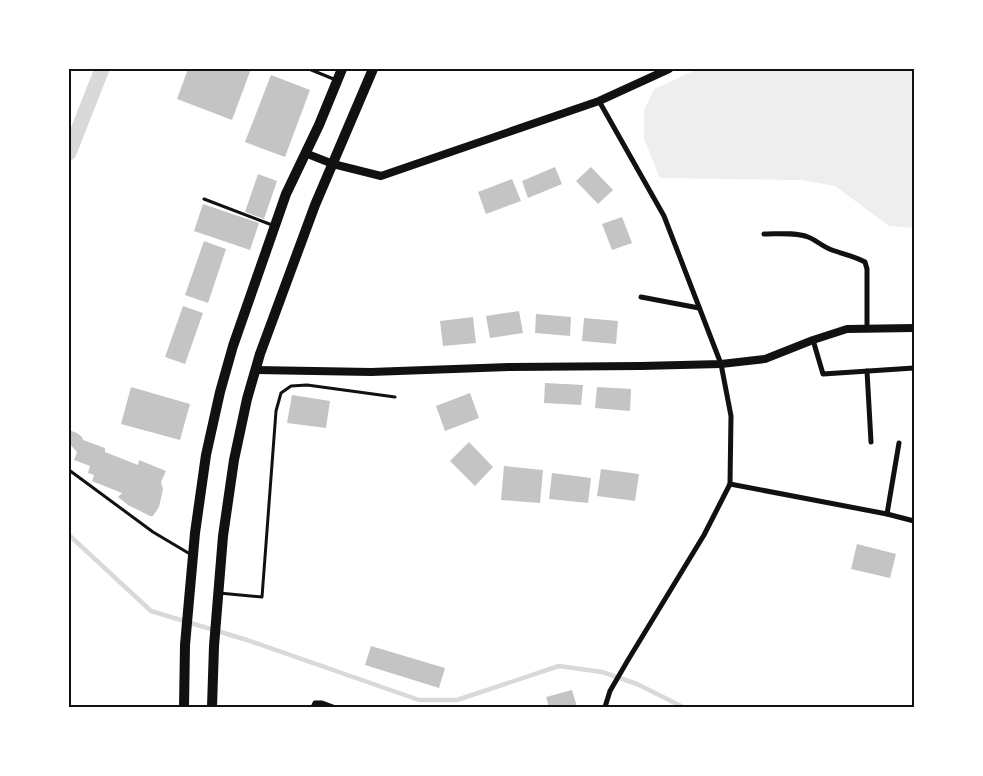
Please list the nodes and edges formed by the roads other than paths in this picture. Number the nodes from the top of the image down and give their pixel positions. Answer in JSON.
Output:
{"nodes":[{"id":1,"x":310,"y":69,"type":"edge"},
{"id":2,"x":342,"y":69,"type":"edge"},
{"id":3,"x":373,"y":69,"type":"edge"},
{"id":4,"x":668,"y":69,"type":"edge"},
{"id":5,"x":654,"y":72,"type":"edge"},
{"id":6,"x":338,"y":81,"type":"junction"},
{"id":7,"x":599,"y":101,"type":"junction"},
{"id":8,"x":306,"y":153,"type":"junction"},
{"id":9,"x":333,"y":164,"type":"junction"},
{"id":10,"x":204,"y":199,"type":"dead end"},
{"id":11,"x":275,"y":226,"type":"junction"},
{"id":12,"x":764,"y":234,"type":"dead end"},
{"id":13,"x":641,"y":297,"type":"dead end"},
{"id":14,"x":700,"y":308,"type":"junction"},
{"id":15,"x":914,"y":328,"type":"edge"},
{"id":16,"x":867,"y":329,"type":"junction"},
{"id":17,"x":813,"y":340,"type":"junction"},
{"id":18,"x":721,"y":364,"type":"junction"},
{"id":19,"x":914,"y":368,"type":"edge"},
{"id":20,"x":256,"y":370,"type":"junction"},
{"id":21,"x":867,"y":371,"type":"junction"},
{"id":22,"x":395,"y":397,"type":"dead end"},
{"id":23,"x":871,"y":442,"type":"dead end"},
{"id":24,"x":899,"y":443,"type":"dead end"},
{"id":25,"x":69,"y":470,"type":"edge"},
{"id":26,"x":730,"y":484,"type":"junction"},
{"id":27,"x":887,"y":514,"type":"junction"},
{"id":28,"x":914,"y":521,"type":"edge"},
{"id":29,"x":193,"y":555,"type":"junction"},
{"id":30,"x":218,"y":598,"type":"junction"},
{"id":31,"x":184,"y":707,"type":"edge"},
{"id":32,"x":212,"y":707,"type":"edge"},
{"id":33,"x":313,"y":707,"type":"edge"},
{"id":34,"x":333,"y":707,"type":"edge"},
{"id":35,"x":605,"y":707,"type":"edge"}],
"edges":[{"from":1,"to":6,"type":"lane"},
{"from":2,"to":6,"type":"highway"},
{"from":3,"to":9,"type":"highway"},
{"from":4,"to":5,"type":"street"},
{"from":5,"to":7,"type":"street"},
{"from":6,"to":8,"type":"highway"},
{"from":7,"to":9,"type":"street"},
{"from":7,"to":14,"type":"street"},
{"from":8,"to":9,"type":"street"},
{"from":8,"to":11,"type":"highway"},
{"from":9,"to":20,"type":"highway"},
{"from":10,"to":11,"type":"lane"},
{"from":11,"to":29,"type":"highway"},
{"from":12,"to":16,"type":"street"},
{"from":13,"to":14,"type":"street"},
{"from":14,"to":18,"type":"street"},
{"from":15,"to":16,"type":"street"},
{"from":16,"to":17,"type":"street"},
{"from":17,"to":18,"type":"street"},
{"from":17,"to":21,"type":"street"},
{"from":18,"to":20,"type":"street"},
{"from":18,"to":26,"type":"street"},
{"from":19,"to":21,"type":"street"},
{"from":20,"to":30,"type":"highway"},
{"from":21,"to":23,"type":"street"},
{"from":22,"to":30,"type":"lane"},
{"from":24,"to":27,"type":"street"},
{"from":25,"to":29,"type":"lane"},
{"from":26,"to":27,"type":"street"},
{"from":26,"to":35,"type":"street"},
{"from":27,"to":28,"type":"street"},
{"from":29,"to":31,"type":"highway"},
{"from":30,"to":32,"type":"highway"},
{"from":33,"to":34,"type":"street"}]}
